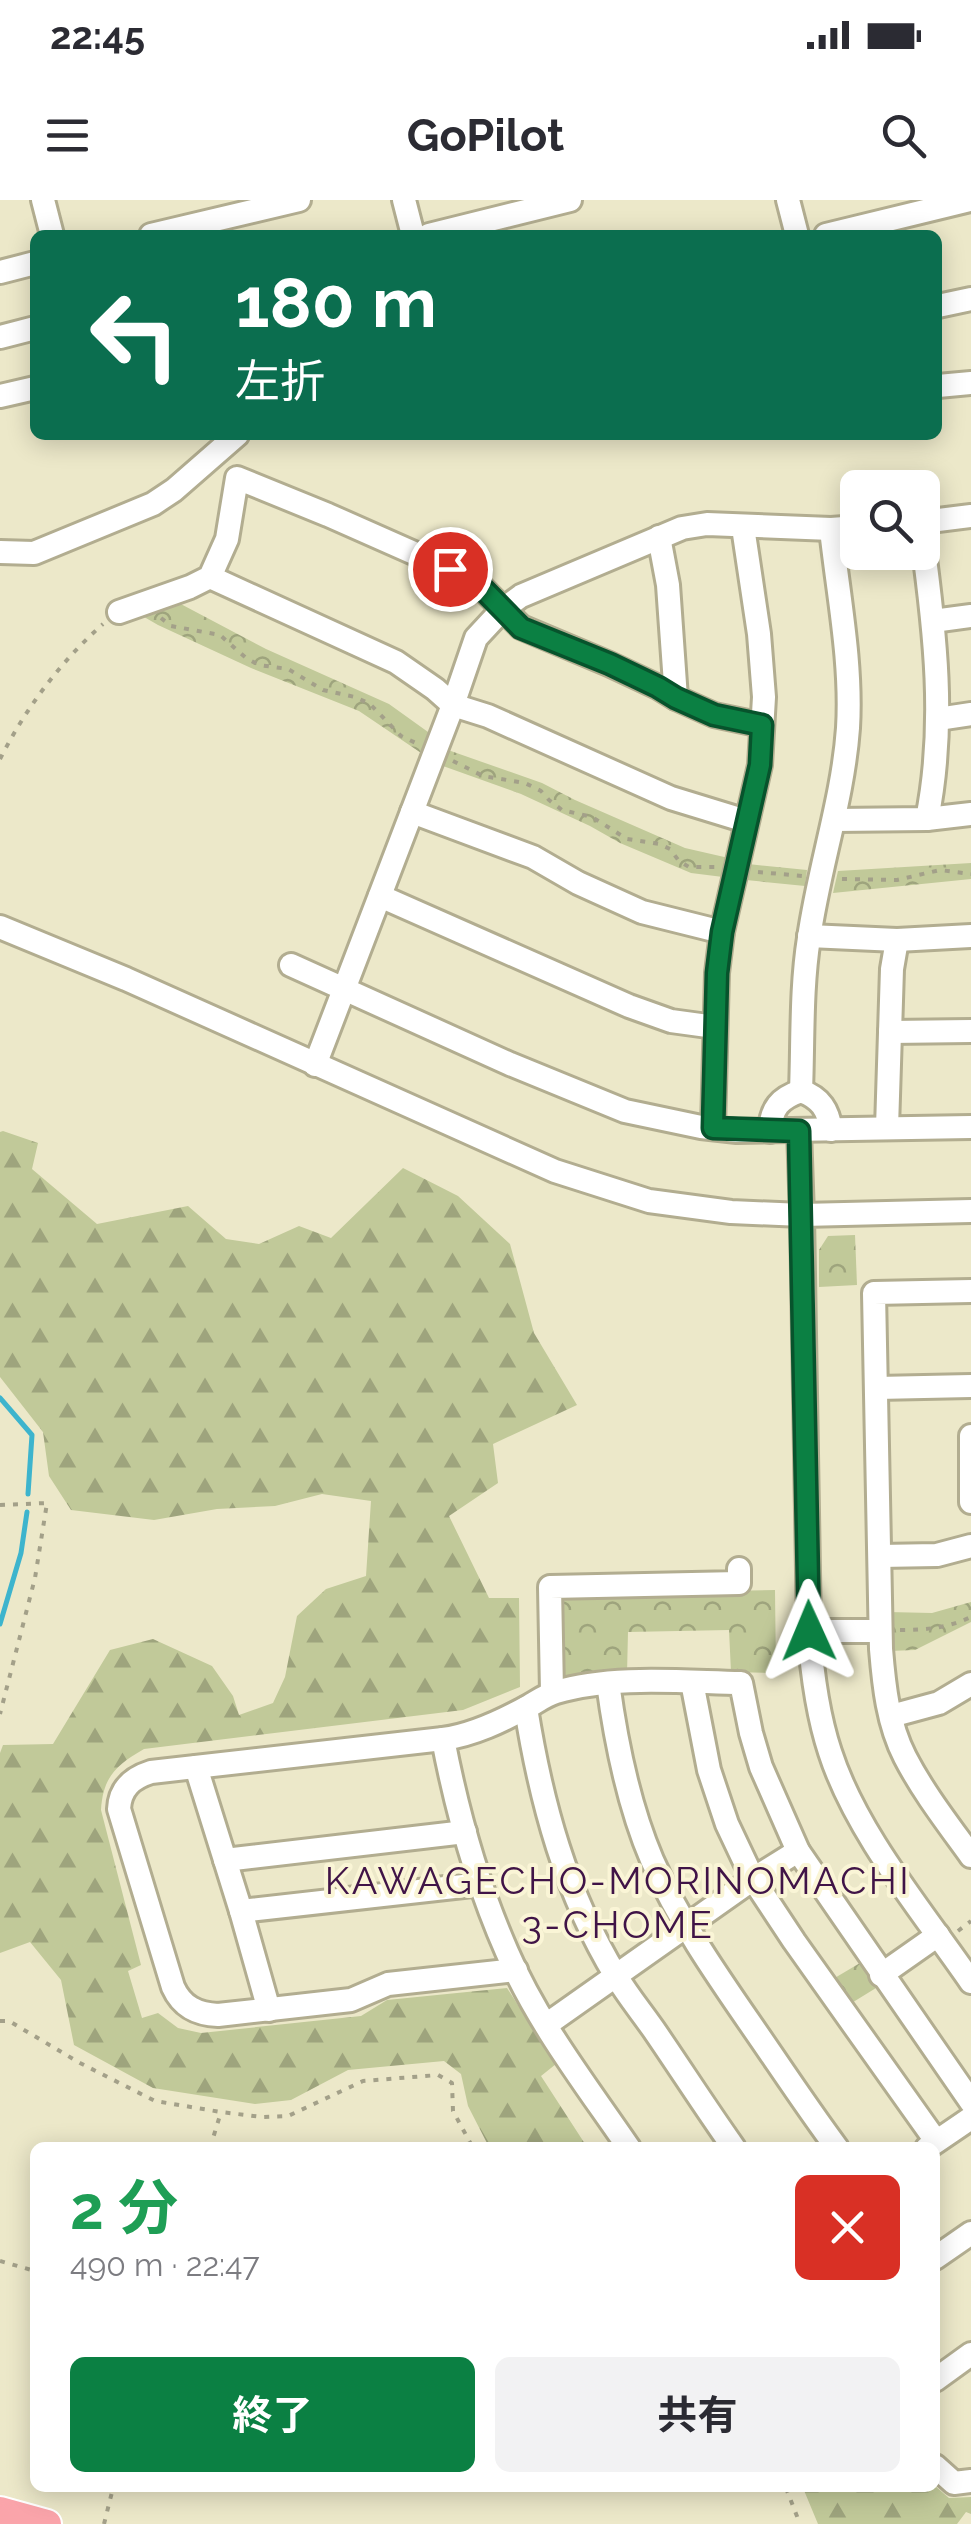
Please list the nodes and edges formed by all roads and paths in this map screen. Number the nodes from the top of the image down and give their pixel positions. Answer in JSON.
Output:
{"nodes":[{"id":1,"x":43,"y":200,"type":"edge"},
{"id":2,"x":299,"y":200,"type":"edge"},
{"id":3,"x":404,"y":200,"type":"edge"},
{"id":4,"x":570,"y":200,"type":"edge"},
{"id":5,"x":788,"y":200,"type":"edge"},
{"id":6,"x":970,"y":200,"type":"edge"},
{"id":7,"x":51,"y":230,"type":"edge"},
{"id":8,"x":172,"y":230,"type":"edge"},
{"id":9,"x":412,"y":230,"type":"edge"},
{"id":10,"x":449,"y":230,"type":"edge"},
{"id":11,"x":796,"y":230,"type":"edge"},
{"id":12,"x":847,"y":230,"type":"edge"},
{"id":13,"x":30,"y":264,"type":"edge"},
{"id":14,"x":0,"y":272,"type":"edge"},
{"id":15,"x":971,"y":298,"type":"edge"},
{"id":16,"x":942,"y":305,"type":"edge"},
{"id":17,"x":30,"y":329,"type":"edge"},
{"id":18,"x":0,"y":337,"type":"edge"},
{"id":19,"x":971,"y":383,"type":"edge"},
{"id":20,"x":942,"y":386,"type":"edge"},
{"id":21,"x":30,"y":389,"type":"edge"},
{"id":22,"x":0,"y":396,"type":"edge"},
{"id":23,"x":231,"y":440,"type":"edge"},
{"id":24,"x":971,"y":516,"type":"edge"},
{"id":25,"x":940,"y":520,"type":"edge"},
{"id":26,"x":743,"y":527,"type":"junction"},
{"id":27,"x":840,"y":529,"type":"edge"},
{"id":28,"x":831,"y":530,"type":"junction"},
{"id":29,"x":660,"y":537,"type":"junction"},
{"id":30,"x":0,"y":552,"type":"edge"},
{"id":31,"x":927,"y":570,"type":"edge"},
{"id":32,"x":210,"y":577,"type":"junction"},
{"id":33,"x":142,"y":604,"type":"junction"},
{"id":34,"x":502,"y":610,"type":"junction"},
{"id":35,"x":119,"y":612,"type":"joint"},
{"id":36,"x":971,"y":616,"type":"edge"},
{"id":37,"x":934,"y":621,"type":"junction"},
{"id":38,"x":676,"y":698,"type":"junction"},
{"id":39,"x":453,"y":705,"type":"junction"},
{"id":40,"x":971,"y":714,"type":"edge"},
{"id":41,"x":938,"y":719,"type":"junction"},
{"id":42,"x":762,"y":725,"type":"junction"},
{"id":43,"x":435,"y":752,"type":"junction"},
{"id":44,"x":0,"y":759,"type":"edge"},
{"id":45,"x":412,"y":812,"type":"junction"},
{"id":46,"x":971,"y":814,"type":"edge"},
{"id":47,"x":834,"y":820,"type":"junction"},
{"id":48,"x":927,"y":820,"type":"junction"},
{"id":49,"x":746,"y":821,"type":"junction"},
{"id":50,"x":736,"y":870,"type":"junction"},
{"id":51,"x":971,"y":874,"type":"edge"},
{"id":52,"x":821,"y":877,"type":"junction"},
{"id":53,"x":380,"y":896,"type":"junction"},
{"id":54,"x":0,"y":927,"type":"edge"},
{"id":55,"x":722,"y":932,"type":"junction"},
{"id":56,"x":809,"y":936,"type":"junction"},
{"id":57,"x":971,"y":936,"type":"edge"},
{"id":58,"x":897,"y":940,"type":"junction"},
{"id":59,"x":291,"y":965,"type":"dead end"},
{"id":60,"x":344,"y":989,"type":"junction"},
{"id":61,"x":715,"y":1027,"type":"junction"},
{"id":62,"x":971,"y":1031,"type":"edge"},
{"id":63,"x":890,"y":1032,"type":"junction"},
{"id":64,"x":314,"y":1065,"type":"junction"},
{"id":65,"x":801,"y":1091,"type":"junction"},
{"id":66,"x":971,"y":1127,"type":"edge"},
{"id":67,"x":713,"y":1128,"type":"junction"},
{"id":68,"x":887,"y":1128,"type":"junction"},
{"id":69,"x":831,"y":1130,"type":"junction"},
{"id":70,"x":770,"y":1131,"type":"junction"},
{"id":71,"x":799,"y":1131,"type":"junction"},
{"id":72,"x":971,"y":1211,"type":"edge"},
{"id":73,"x":802,"y":1215,"type":"junction"},
{"id":74,"x":971,"y":1290,"type":"edge"},
{"id":75,"x":971,"y":1386,"type":"edge"},
{"id":76,"x":877,"y":1388,"type":"junction"},
{"id":77,"x":971,"y":1436,"type":"edge"},
{"id":78,"x":971,"y":1502,"type":"edge"},
{"id":79,"x":0,"y":1505,"type":"edge"},
{"id":80,"x":971,"y":1546,"type":"edge"},
{"id":81,"x":880,"y":1556,"type":"junction"},
{"id":82,"x":739,"y":1569,"type":"dead end"},
{"id":83,"x":971,"y":1618,"type":"edge"},
{"id":84,"x":809,"y":1631,"type":"junction"},
{"id":85,"x":880,"y":1631,"type":"junction"},
{"id":86,"x":692,"y":1682,"type":"junction"},
{"id":87,"x":608,"y":1683,"type":"junction"},
{"id":88,"x":971,"y":1684,"type":"edge"},
{"id":89,"x":552,"y":1692,"type":"junction"},
{"id":90,"x":526,"y":1708,"type":"junction"},
{"id":91,"x":0,"y":1714,"type":"edge"},
{"id":92,"x":890,"y":1716,"type":"junction"},
{"id":93,"x":442,"y":1739,"type":"junction"},
{"id":94,"x":196,"y":1767,"type":"junction"},
{"id":95,"x":464,"y":1832,"type":"junction"},
{"id":96,"x":798,"y":1851,"type":"junction"},
{"id":97,"x":971,"y":1856,"type":"edge"},
{"id":98,"x":225,"y":1860,"type":"junction"},
{"id":99,"x":753,"y":1879,"type":"junction"},
{"id":100,"x":481,"y":1884,"type":"junction"},
{"id":101,"x":242,"y":1911,"type":"junction"},
{"id":102,"x":971,"y":1921,"type":"edge"},
{"id":103,"x":685,"y":1926,"type":"junction"},
{"id":104,"x":946,"y":1934,"type":"junction"},
{"id":105,"x":516,"y":1970,"type":"junction"},
{"id":106,"x":881,"y":1975,"type":"junction"},
{"id":107,"x":616,"y":1976,"type":"junction"},
{"id":108,"x":971,"y":1982,"type":"edge"},
{"id":109,"x":269,"y":2010,"type":"junction"},
{"id":110,"x":0,"y":2021,"type":"edge"},
{"id":111,"x":546,"y":2025,"type":"junction"},
{"id":112,"x":971,"y":2102,"type":"edge"},
{"id":113,"x":221,"y":2112,"type":"junction"},
{"id":114,"x":971,"y":2118,"type":"edge"},
{"id":115,"x":212,"y":2142,"type":"edge"},
{"id":116,"x":470,"y":2142,"type":"edge"},
{"id":117,"x":625,"y":2142,"type":"edge"},
{"id":118,"x":730,"y":2142,"type":"edge"},
{"id":119,"x":833,"y":2142,"type":"edge"},
{"id":120,"x":931,"y":2142,"type":"edge"},
{"id":121,"x":935,"y":2142,"type":"edge"},
{"id":122,"x":966,"y":2236,"type":"edge"},
{"id":123,"x":940,"y":2254,"type":"edge"},
{"id":124,"x":0,"y":2261,"type":"edge"},
{"id":125,"x":971,"y":2262,"type":"edge"},
{"id":126,"x":30,"y":2270,"type":"edge"},
{"id":127,"x":971,"y":2354,"type":"edge"},
{"id":128,"x":940,"y":2376,"type":"edge"},
{"id":129,"x":940,"y":2470,"type":"edge"},
{"id":130,"x":971,"y":2481,"type":"edge"},
{"id":131,"x":112,"y":2492,"type":"edge"},
{"id":132,"x":788,"y":2492,"type":"edge"},
{"id":133,"x":0,"y":2511,"type":"edge"},
{"id":134,"x":47,"y":2524,"type":"edge"},
{"id":135,"x":104,"y":2524,"type":"edge"},
{"id":136,"x":800,"y":2524,"type":"edge"}],
"edges":[{"from":1,"to":7,"type":"street"},
{"from":2,"to":8,"type":"street"},
{"from":3,"to":9,"type":"street"},
{"from":4,"to":10,"type":"street"},
{"from":5,"to":11,"type":"street"},
{"from":6,"to":12,"type":"street"},
{"from":13,"to":14,"type":"street"},
{"from":15,"to":16,"type":"street"},
{"from":17,"to":18,"type":"street"},
{"from":19,"to":20,"type":"street"},
{"from":21,"to":22,"type":"street"},
{"from":23,"to":30,"type":"street"},
{"from":24,"to":25,"type":"street"},
{"from":26,"to":28,"type":"street"},
{"from":26,"to":29,"type":"street"},
{"from":26,"to":42,"type":"street"},
{"from":27,"to":28,"type":"street"},
{"from":28,"to":47,"type":"street"},
{"from":29,"to":34,"type":"street"},
{"from":29,"to":38,"type":"street"},
{"from":31,"to":37,"type":"street"},
{"from":32,"to":33,"type":"street"},
{"from":32,"to":34,"type":"street"},
{"from":32,"to":39,"type":"street"},
{"from":33,"to":35,"type":"street"},
{"from":33,"to":43,"type":"path"},
{"from":34,"to":38,"type":"street"},
{"from":34,"to":39,"type":"street"},
{"from":35,"to":44,"type":"path"},
{"from":36,"to":37,"type":"street"},
{"from":37,"to":41,"type":"street"},
{"from":38,"to":42,"type":"street"},
{"from":39,"to":43,"type":"street"},
{"from":39,"to":49,"type":"street"},
{"from":40,"to":41,"type":"street"},
{"from":41,"to":48,"type":"street"},
{"from":42,"to":49,"type":"street"},
{"from":43,"to":45,"type":"street"},
{"from":43,"to":50,"type":"path"},
{"from":45,"to":53,"type":"street"},
{"from":45,"to":55,"type":"street"},
{"from":46,"to":48,"type":"street"},
{"from":47,"to":48,"type":"street"},
{"from":47,"to":52,"type":"street"},
{"from":49,"to":50,"type":"street"},
{"from":50,"to":52,"type":"path"},
{"from":50,"to":55,"type":"street"},
{"from":51,"to":52,"type":"path"},
{"from":52,"to":56,"type":"street"},
{"from":53,"to":60,"type":"street"},
{"from":53,"to":61,"type":"street"},
{"from":54,"to":64,"type":"street"},
{"from":55,"to":61,"type":"street"},
{"from":56,"to":58,"type":"street"},
{"from":56,"to":65,"type":"street"},
{"from":57,"to":58,"type":"street"},
{"from":58,"to":63,"type":"street"},
{"from":59,"to":60,"type":"street"},
{"from":60,"to":64,"type":"street"},
{"from":60,"to":67,"type":"street"},
{"from":61,"to":67,"type":"street"},
{"from":62,"to":63,"type":"street"},
{"from":63,"to":68,"type":"street"},
{"from":64,"to":73,"type":"street"},
{"from":65,"to":69,"type":"street"},
{"from":65,"to":70,"type":"street"},
{"from":66,"to":68,"type":"street"},
{"from":67,"to":70,"type":"street"},
{"from":68,"to":69,"type":"street"},
{"from":69,"to":71,"type":"street"},
{"from":70,"to":71,"type":"street"},
{"from":71,"to":73,"type":"street"},
{"from":72,"to":73,"type":"street"},
{"from":73,"to":84,"type":"street"},
{"from":74,"to":76,"type":"street"},
{"from":75,"to":76,"type":"street"},
{"from":76,"to":81,"type":"street"},
{"from":77,"to":78,"type":"street"},
{"from":79,"to":91,"type":"path"},
{"from":80,"to":81,"type":"street"},
{"from":81,"to":85,"type":"street"},
{"from":82,"to":89,"type":"street"},
{"from":83,"to":85,"type":"path"},
{"from":84,"to":85,"type":"street"},
{"from":84,"to":104,"type":"street"},
{"from":85,"to":92,"type":"street"},
{"from":86,"to":87,"type":"street"},
{"from":86,"to":96,"type":"street"},
{"from":86,"to":99,"type":"street"},
{"from":87,"to":89,"type":"street"},
{"from":87,"to":103,"type":"street"},
{"from":88,"to":92,"type":"street"},
{"from":89,"to":90,"type":"street"},
{"from":90,"to":93,"type":"street"},
{"from":90,"to":107,"type":"street"},
{"from":92,"to":97,"type":"street"},
{"from":93,"to":94,"type":"street"},
{"from":93,"to":95,"type":"street"},
{"from":94,"to":98,"type":"street"},
{"from":94,"to":109,"type":"street"},
{"from":95,"to":98,"type":"street"},
{"from":95,"to":100,"type":"street"},
{"from":96,"to":99,"type":"street"},
{"from":96,"to":106,"type":"street"},
{"from":98,"to":101,"type":"street"},
{"from":99,"to":103,"type":"street"},
{"from":99,"to":120,"type":"street"},
{"from":100,"to":101,"type":"street"},
{"from":100,"to":105,"type":"street"},
{"from":101,"to":109,"type":"street"},
{"from":102,"to":104,"type":"path"},
{"from":103,"to":107,"type":"street"},
{"from":103,"to":119,"type":"street"},
{"from":104,"to":106,"type":"street"},
{"from":104,"to":108,"type":"street"},
{"from":105,"to":109,"type":"street"},
{"from":105,"to":111,"type":"street"},
{"from":106,"to":112,"type":"street"},
{"from":107,"to":111,"type":"street"},
{"from":107,"to":118,"type":"street"},
{"from":110,"to":113,"type":"path"},
{"from":111,"to":117,"type":"street"},
{"from":113,"to":115,"type":"path"},
{"from":113,"to":116,"type":"path"},
{"from":114,"to":121,"type":"street"},
{"from":122,"to":123,"type":"street"},
{"from":122,"to":125,"type":"street"},
{"from":124,"to":126,"type":"path"},
{"from":127,"to":128,"type":"street"},
{"from":129,"to":130,"type":"street"},
{"from":131,"to":135,"type":"path"},
{"from":132,"to":136,"type":"path"},
{"from":133,"to":134,"type":"main road"}]}
